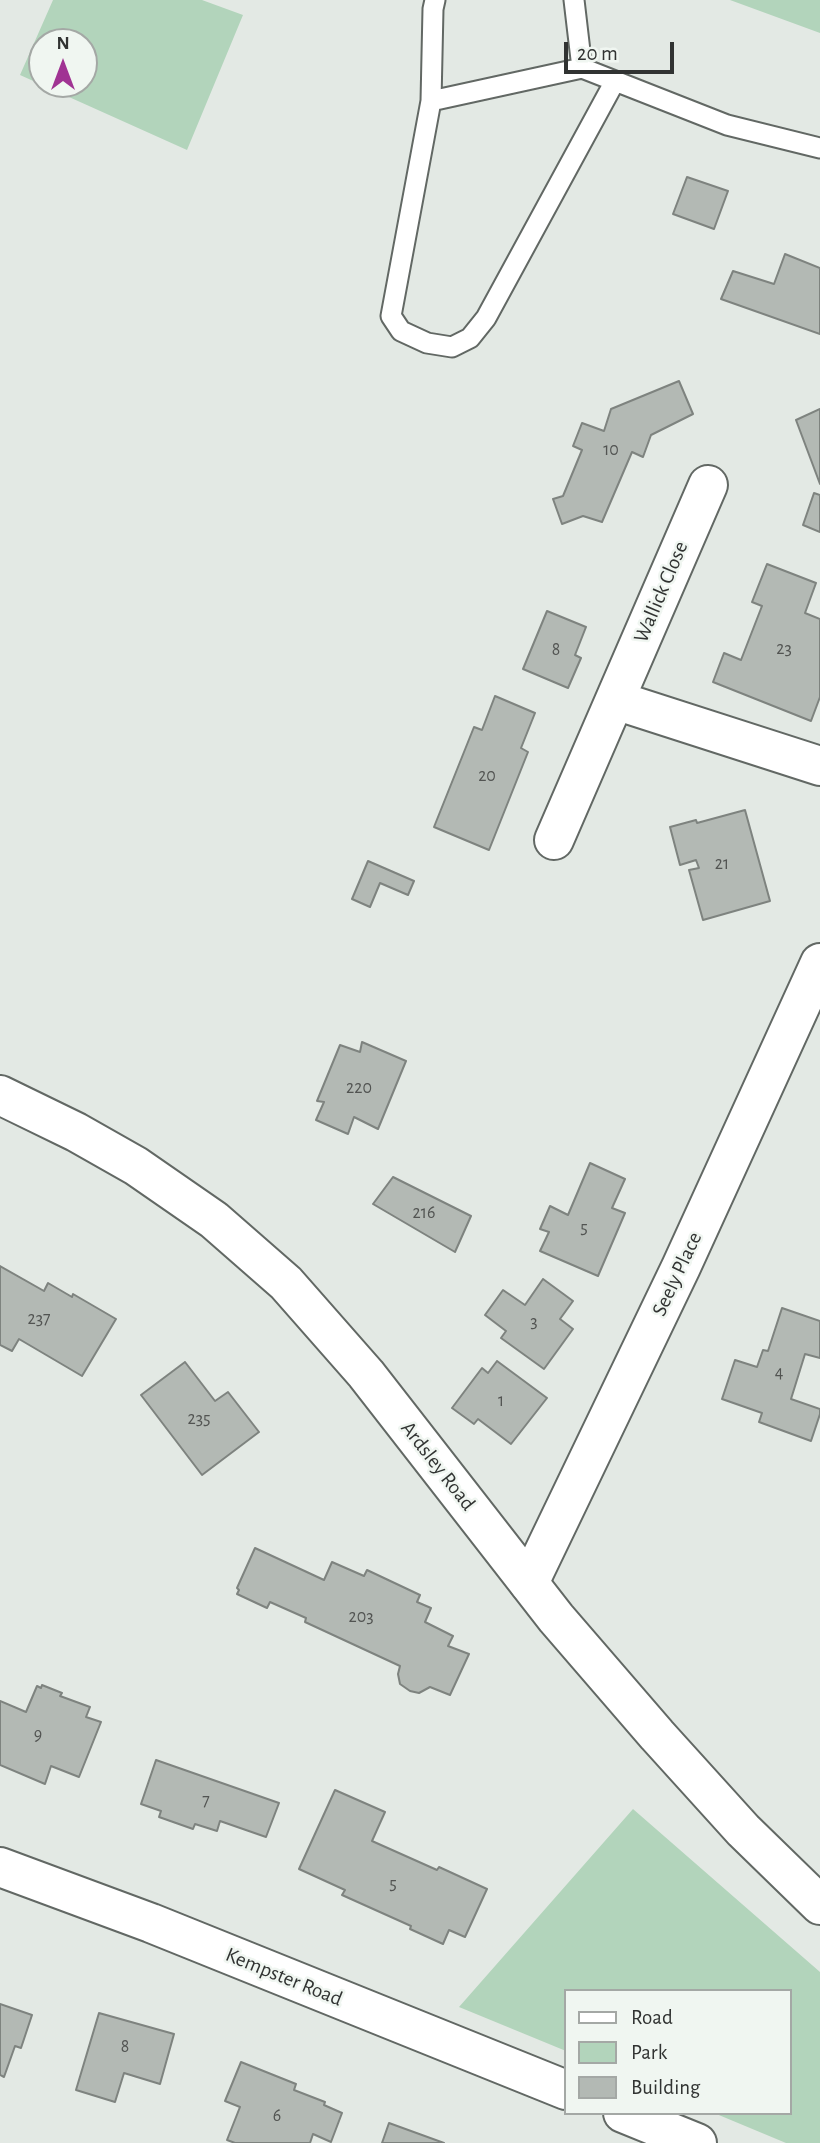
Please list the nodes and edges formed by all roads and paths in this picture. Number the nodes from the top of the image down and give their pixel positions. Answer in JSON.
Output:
{"nodes":[{"id":1,"x":435,"y":0,"type":"edge"},
{"id":2,"x":574,"y":0,"type":"edge"},
{"id":3,"x":582,"y":68,"type":"junction"},
{"id":4,"x":615,"y":81,"type":"junction"},
{"id":5,"x":431,"y":101,"type":"junction"},
{"id":6,"x":820,"y":148,"type":"edge"},
{"id":7,"x":708,"y":485,"type":"dead end"},
{"id":8,"x":615,"y":700,"type":"junction"},
{"id":9,"x":820,"y":766,"type":"edge"},
{"id":10,"x":554,"y":840,"type":"dead end"},
{"id":11,"x":820,"y":963,"type":"edge"},
{"id":12,"x":0,"y":1096,"type":"edge"},
{"id":13,"x":529,"y":1583,"type":"junction"},
{"id":14,"x":0,"y":1867,"type":"edge"},
{"id":15,"x":820,"y":1905,"type":"edge"},
{"id":16,"x":564,"y":2089,"type":"edge"},
{"id":17,"x":628,"y":2115,"type":"edge"},
{"id":18,"x":697,"y":2143,"type":"edge"}],
"edges":[{"from":1,"to":5,"type":"lane"},
{"from":2,"to":3,"type":"lane"},
{"from":3,"to":4,"type":"lane"},
{"from":3,"to":5,"type":"lane"},
{"from":4,"to":5,"type":"lane"},
{"from":4,"to":6,"type":"lane"},
{"from":7,"to":8,"type":"street","name":"Wallick Close"},
{"from":8,"to":9,"type":"street"},
{"from":8,"to":10,"type":"street","name":"Wallick Close"},
{"from":11,"to":13,"type":"street","name":"Seely Place"},
{"from":12,"to":13,"type":"street","name":"Ardsley Road"},
{"from":13,"to":15,"type":"street","name":"Ardsley Road"},
{"from":14,"to":16,"type":"street","name":"Kempster Road"},
{"from":17,"to":18,"type":"street"}]}
